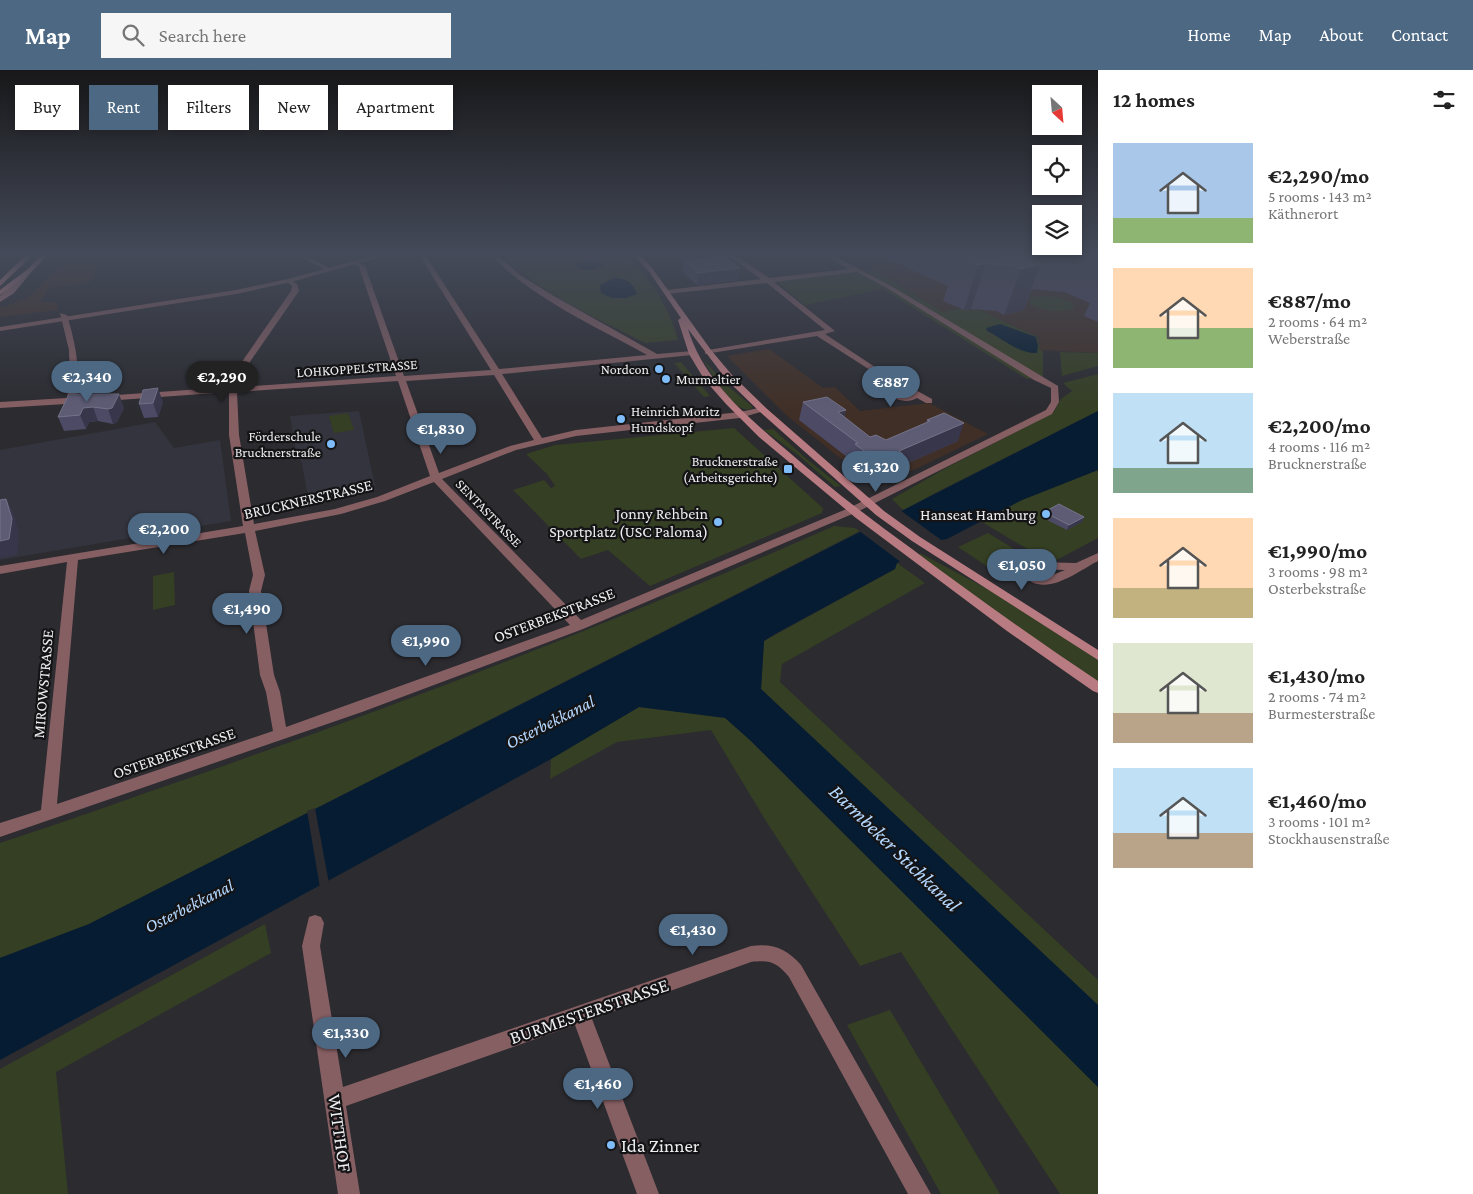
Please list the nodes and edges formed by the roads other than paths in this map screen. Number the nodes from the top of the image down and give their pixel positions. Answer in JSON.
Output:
{"nodes":[{"id":1,"x":149,"y":305,"type":"edge"},
{"id":2,"x":285,"y":305,"type":"edge"},
{"id":3,"x":376,"y":305,"type":"edge"},
{"id":4,"x":454,"y":305,"type":"edge"},
{"id":5,"x":564,"y":305,"type":"edge"},
{"id":6,"x":675,"y":305,"type":"edge"},
{"id":7,"x":799,"y":305,"type":"edge"},
{"id":8,"x":919,"y":305,"type":"edge"},
{"id":9,"x":681,"y":315,"type":"junction"},
{"id":10,"x":63,"y":318,"type":"junction"},
{"id":11,"x":0,"y":323,"type":"edge"},
{"id":12,"x":0,"y":329,"type":"edge"},
{"id":13,"x":817,"y":332,"type":"junction"},
{"id":14,"x":708,"y":352,"type":"junction"},
{"id":15,"x":692,"y":353,"type":"junction"},
{"id":16,"x":656,"y":357,"type":"junction"},
{"id":17,"x":497,"y":372,"type":"junction"},
{"id":18,"x":402,"y":378,"type":"junction"},
{"id":19,"x":1054,"y":386,"type":"joint"},
{"id":20,"x":233,"y":390,"type":"junction"},
{"id":21,"x":71,"y":400,"type":"junction"},
{"id":22,"x":929,"y":401,"type":"dead end"},
{"id":23,"x":0,"y":405,"type":"edge"},
{"id":24,"x":763,"y":410,"type":"junction"},
{"id":25,"x":740,"y":414,"type":"junction"},
{"id":26,"x":539,"y":441,"type":"junction"},
{"id":27,"x":436,"y":478,"type":"junction"},
{"id":28,"x":868,"y":502,"type":"junction"},
{"id":29,"x":853,"y":510,"type":"junction"},
{"id":30,"x":250,"y":529,"type":"junction"},
{"id":31,"x":1098,"y":556,"type":"edge"},
{"id":32,"x":73,"y":558,"type":"junction"},
{"id":33,"x":1078,"y":567,"type":"dead end"},
{"id":34,"x":0,"y":570,"type":"edge"},
{"id":35,"x":579,"y":626,"type":"junction"},
{"id":36,"x":1098,"y":656,"type":"edge"},
{"id":37,"x":1098,"y":688,"type":"edge"},
{"id":38,"x":280,"y":734,"type":"junction"},
{"id":39,"x":48,"y":814,"type":"junction"},
{"id":40,"x":0,"y":830,"type":"edge"},
{"id":41,"x":315,"y":923,"type":"dead end"},
{"id":42,"x":580,"y":1013,"type":"junction"},
{"id":43,"x":335,"y":1100,"type":"junction"},
{"id":44,"x":349,"y":1194,"type":"edge"},
{"id":45,"x":648,"y":1194,"type":"edge"},
{"id":46,"x":920,"y":1194,"type":"edge"}],
"edges":[{"from":1,"to":10,"type":"street"},
{"from":2,"to":20,"type":"street"},
{"from":3,"to":18,"type":"street","name":"SENTASTRASSE"},
{"from":4,"to":17,"type":"street"},
{"from":5,"to":16,"type":"street"},
{"from":6,"to":9,"type":"main road"},
{"from":7,"to":13,"type":"street"},
{"from":8,"to":19,"type":"street"},
{"from":9,"to":14,"type":"main road"},
{"from":9,"to":15,"type":"main road"},
{"from":10,"to":11,"type":"street"},
{"from":10,"to":12,"type":"street"},
{"from":10,"to":21,"type":"street"},
{"from":13,"to":14,"type":"street"},
{"from":13,"to":22,"type":"street"},
{"from":14,"to":15,"type":"main road"},
{"from":14,"to":24,"type":"main road"},
{"from":15,"to":16,"type":"street","name":"LOHKOPPELSTRASSE"},
{"from":15,"to":25,"type":"main road"},
{"from":16,"to":17,"type":"street","name":"LOHKOPPELSTRASSE"},
{"from":17,"to":18,"type":"street","name":"LOHKOPPELSTRASSE"},
{"from":17,"to":26,"type":"street"},
{"from":18,"to":20,"type":"street","name":"LOHKOPPELSTRASSE"},
{"from":18,"to":27,"type":"street","name":"SENTASTRASSE"},
{"from":19,"to":28,"type":"street","name":"OSTERBEKSTRASSE"},
{"from":20,"to":21,"type":"street","name":"LOHKOPPELSTRASSE"},
{"from":20,"to":30,"type":"street"},
{"from":21,"to":23,"type":"street","name":"LOHKOPPELSTRASSE"},
{"from":24,"to":25,"type":"street","name":"BRUCKNERSTRASSE"},
{"from":24,"to":28,"type":"main road"},
{"from":25,"to":26,"type":"street","name":"BRUCKNERSTRASSE"},
{"from":25,"to":29,"type":"main road"},
{"from":26,"to":27,"type":"street","name":"BRUCKNERSTRASSE"},
{"from":27,"to":30,"type":"street","name":"BRUCKNERSTRASSE"},
{"from":27,"to":35,"type":"street","name":"SENTASTRASSE"},
{"from":28,"to":29,"type":"street","name":"OSTERBEKSTRASSE"},
{"from":28,"to":36,"type":"main road"},
{"from":29,"to":35,"type":"street","name":"OSTERBEKSTRASSE"},
{"from":29,"to":37,"type":"main road"},
{"from":30,"to":32,"type":"street","name":"BRUCKNERSTRASSE"},
{"from":30,"to":38,"type":"street"},
{"from":31,"to":33,"type":"street"},
{"from":32,"to":34,"type":"street","name":"BRUCKNERSTRASSE"},
{"from":32,"to":39,"type":"street","name":"MIROWSTRASSE"},
{"from":35,"to":38,"type":"street","name":"OSTERBEKSTRASSE"},
{"from":38,"to":39,"type":"street","name":"OSTERBEKSTRASSE"},
{"from":39,"to":40,"type":"street","name":"OSTERBEKSTRASSE"},
{"from":41,"to":43,"type":"street","name":"WITTHOF"},
{"from":42,"to":43,"type":"street","name":"BURMESTERSTRASSE"},
{"from":42,"to":45,"type":"street"},
{"from":42,"to":46,"type":"street","name":"BURMESTERSTRASSE"},
{"from":43,"to":44,"type":"street","name":"WITTHOF"}]}
